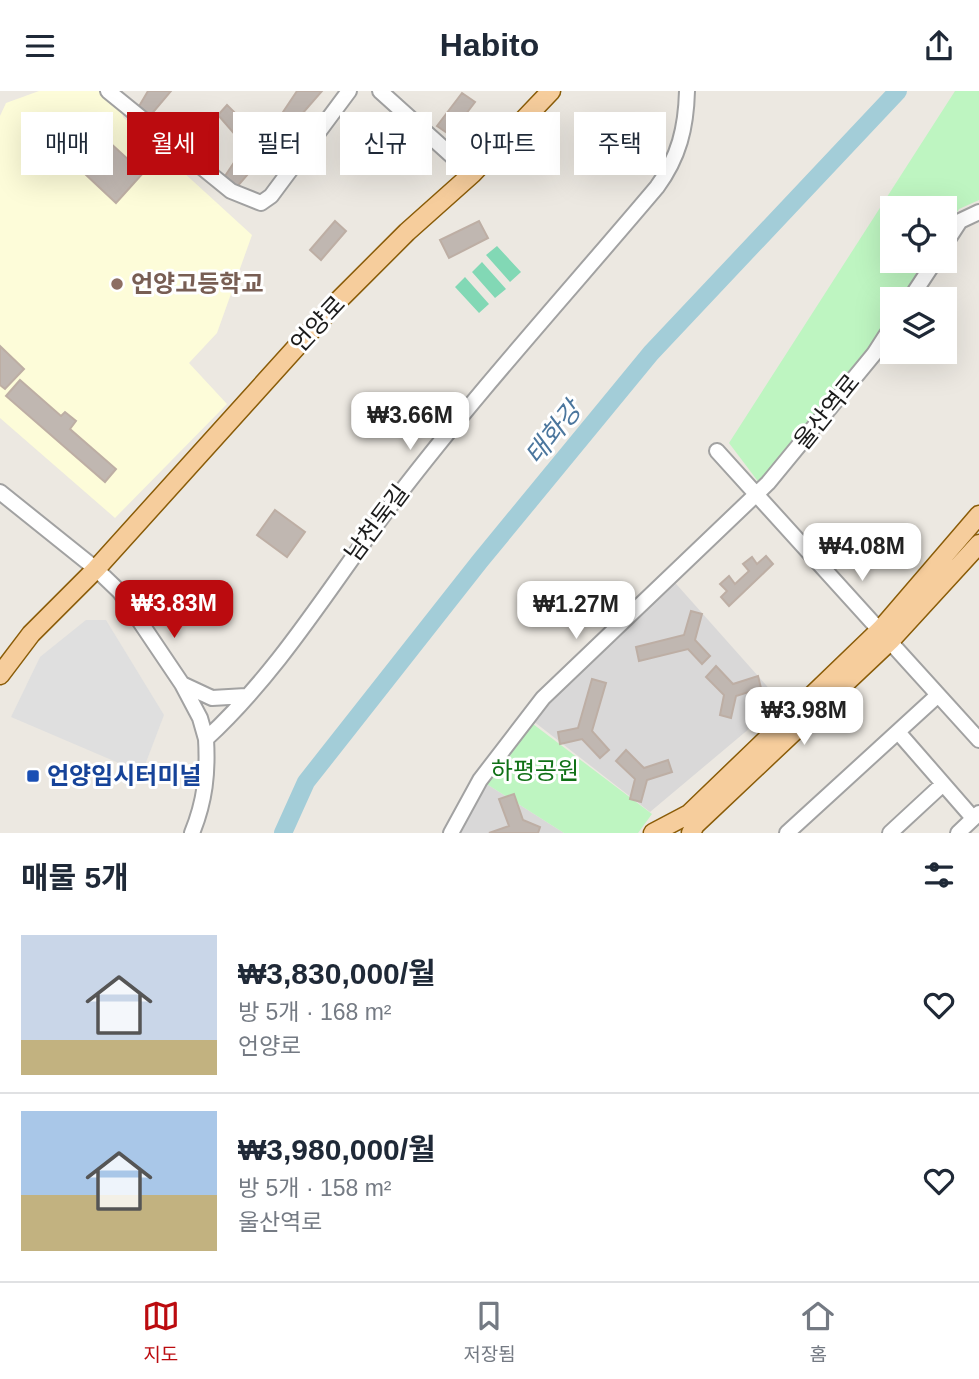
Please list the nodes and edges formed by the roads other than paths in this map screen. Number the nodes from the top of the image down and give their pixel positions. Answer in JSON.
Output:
{"nodes":[{"id":1,"x":108,"y":91,"type":"edge"},
{"id":2,"x":349,"y":91,"type":"edge"},
{"id":3,"x":380,"y":91,"type":"edge"},
{"id":4,"x":551,"y":91,"type":"edge"},
{"id":5,"x":687,"y":91,"type":"edge"},
{"id":6,"x":531,"y":112,"type":"edge"},
{"id":7,"x":446,"y":150,"type":"edge"},
{"id":8,"x":470,"y":175,"type":"edge"},
{"id":9,"x":979,"y":212,"type":"edge"},
{"id":10,"x":957,"y":226,"type":"edge"},
{"id":11,"x":880,"y":343,"type":"edge"},
{"id":12,"x":717,"y":451,"type":"dead end"},
{"id":13,"x":0,"y":492,"type":"edge"},
{"id":14,"x":757,"y":494,"type":"junction"},
{"id":15,"x":979,"y":515,"type":"edge"},
{"id":16,"x":979,"y":544,"type":"edge"},
{"id":17,"x":96,"y":569,"type":"junction"},
{"id":18,"x":886,"y":634,"type":"junction"},
{"id":19,"x":0,"y":675,"type":"edge"},
{"id":20,"x":182,"y":684,"type":"junction"},
{"id":21,"x":938,"y":695,"type":"junction"},
{"id":22,"x":246,"y":696,"type":"junction"},
{"id":23,"x":898,"y":732,"type":"junction"},
{"id":24,"x":206,"y":739,"type":"junction"},
{"id":25,"x":979,"y":740,"type":"edge"},
{"id":26,"x":943,"y":784,"type":"junction"},
{"id":27,"x":976,"y":815,"type":"edge"},
{"id":28,"x":691,"y":826,"type":"edge"},
{"id":29,"x":192,"y":833,"type":"edge"},
{"id":30,"x":451,"y":833,"type":"edge"},
{"id":31,"x":653,"y":833,"type":"edge"},
{"id":32,"x":671,"y":833,"type":"edge"},
{"id":33,"x":787,"y":833,"type":"edge"},
{"id":34,"x":890,"y":833,"type":"edge"},
{"id":35,"x":958,"y":833,"type":"edge"}],
"edges":[{"from":1,"to":2,"type":"street"},
{"from":3,"to":7,"type":"street"},
{"from":4,"to":6,"type":"main road","name":"언양로"},
{"from":5,"to":22,"type":"street","name":"남천둑길"},
{"from":8,"to":17,"type":"main road","name":"언양로"},
{"from":9,"to":10,"type":"street"},
{"from":11,"to":14,"type":"street","name":"울산역로"},
{"from":12,"to":14,"type":"street"},
{"from":13,"to":17,"type":"street"},
{"from":14,"to":18,"type":"street"},
{"from":14,"to":30,"type":"street","name":"울산역로"},
{"from":15,"to":18,"type":"main road"},
{"from":16,"to":18,"type":"main road"},
{"from":17,"to":19,"type":"main road","name":"언양로"},
{"from":17,"to":20,"type":"street"},
{"from":18,"to":21,"type":"street"},
{"from":18,"to":28,"type":"main road"},
{"from":20,"to":22,"type":"street"},
{"from":20,"to":24,"type":"street"},
{"from":21,"to":23,"type":"street"},
{"from":21,"to":25,"type":"street"},
{"from":22,"to":24,"type":"street","name":"남천둑길"},
{"from":23,"to":26,"type":"street"},
{"from":23,"to":33,"type":"street"},
{"from":24,"to":29,"type":"street"},
{"from":26,"to":27,"type":"street"},
{"from":26,"to":34,"type":"street"},
{"from":27,"to":35,"type":"street"},
{"from":28,"to":31,"type":"main road"},
{"from":28,"to":32,"type":"main road"}]}
